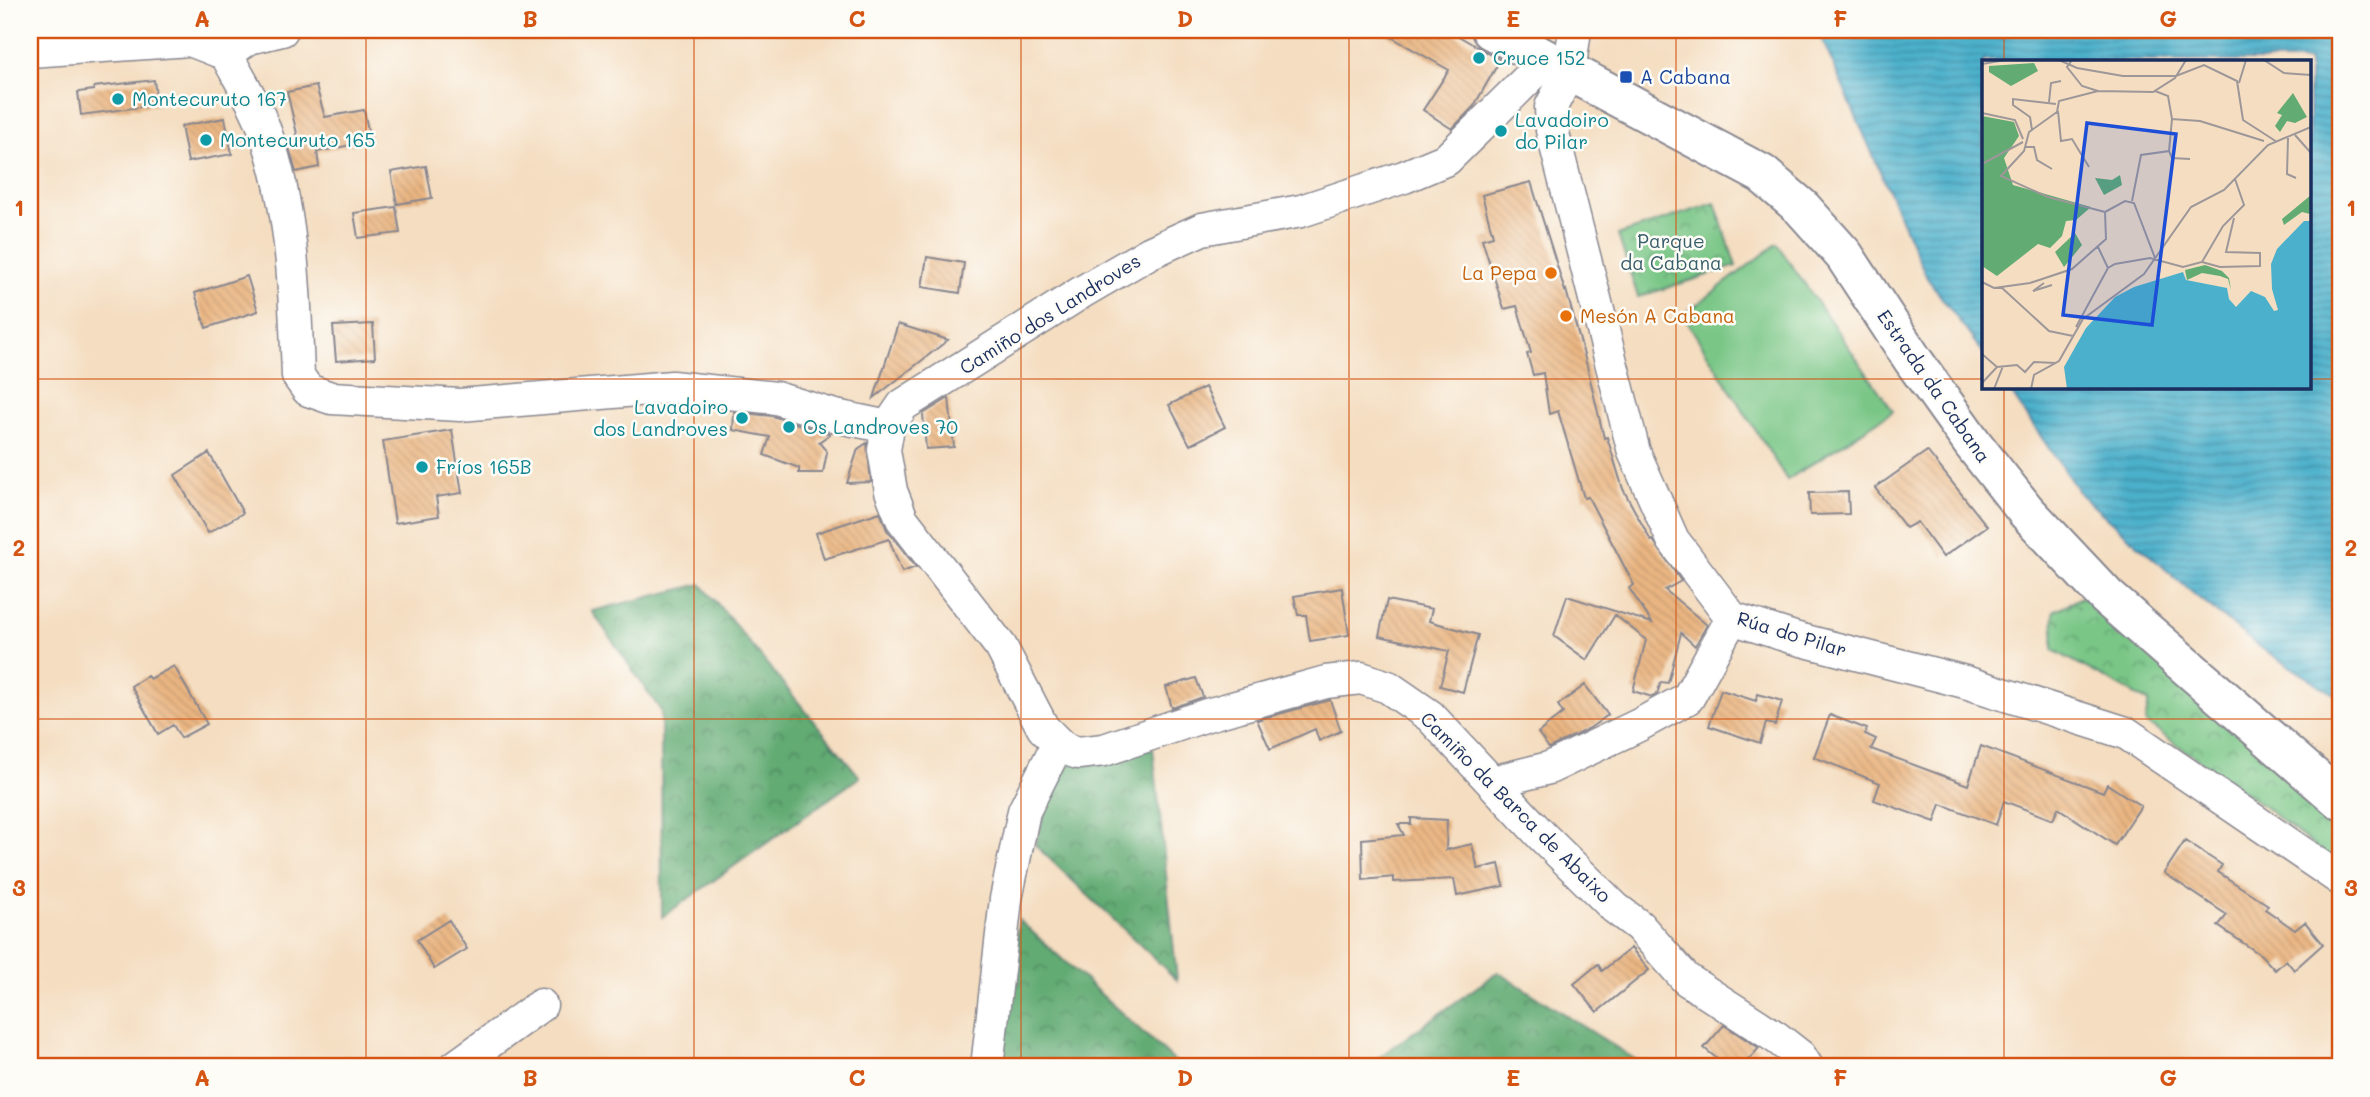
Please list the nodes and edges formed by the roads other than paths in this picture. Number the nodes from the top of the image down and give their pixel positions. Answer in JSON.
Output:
{"nodes":[{"id":1,"x":282,"y":30,"type":"edge"},
{"id":2,"x":1491,"y":30,"type":"edge"},
{"id":3,"x":1575,"y":30,"type":"edge"},
{"id":4,"x":30,"y":51,"type":"edge"},
{"id":5,"x":226,"y":54,"type":"junction"},
{"id":6,"x":1558,"y":66,"type":"junction"},
{"id":7,"x":888,"y":427,"type":"junction"},
{"id":8,"x":1732,"y":618,"type":"junction"},
{"id":9,"x":1058,"y":743,"type":"junction"},
{"id":10,"x":1493,"y":782,"type":"junction"},
{"id":11,"x":2340,"y":800,"type":"edge"},
{"id":12,"x":2340,"y":879,"type":"edge"},
{"id":13,"x":541,"y":1005,"type":"dead end"},
{"id":14,"x":455,"y":1067,"type":"edge"},
{"id":15,"x":986,"y":1067,"type":"edge"},
{"id":16,"x":1807,"y":1067,"type":"edge"}],
"edges":[{"from":1,"to":5,"type":"street"},
{"from":2,"to":6,"type":"main road","name":"Estrada da Cabana"},
{"from":3,"to":6,"type":"street","name":"Rúa do Pilar"},
{"from":4,"to":5,"type":"street"},
{"from":5,"to":7,"type":"street"},
{"from":6,"to":7,"type":"street","name":"Camiño dos Landroves"},
{"from":6,"to":8,"type":"street","name":"Rúa do Pilar"},
{"from":6,"to":11,"type":"main road","name":"Estrada da Cabana"},
{"from":7,"to":9,"type":"street"},
{"from":8,"to":10,"type":"street"},
{"from":8,"to":12,"type":"street","name":"Rúa do Pilar"},
{"from":9,"to":10,"type":"street","name":"Camiño da Barca de Abaixo"},
{"from":9,"to":15,"type":"street"},
{"from":10,"to":16,"type":"street","name":"Camiño da Barca de Abaixo"},
{"from":13,"to":14,"type":"street"}]}
